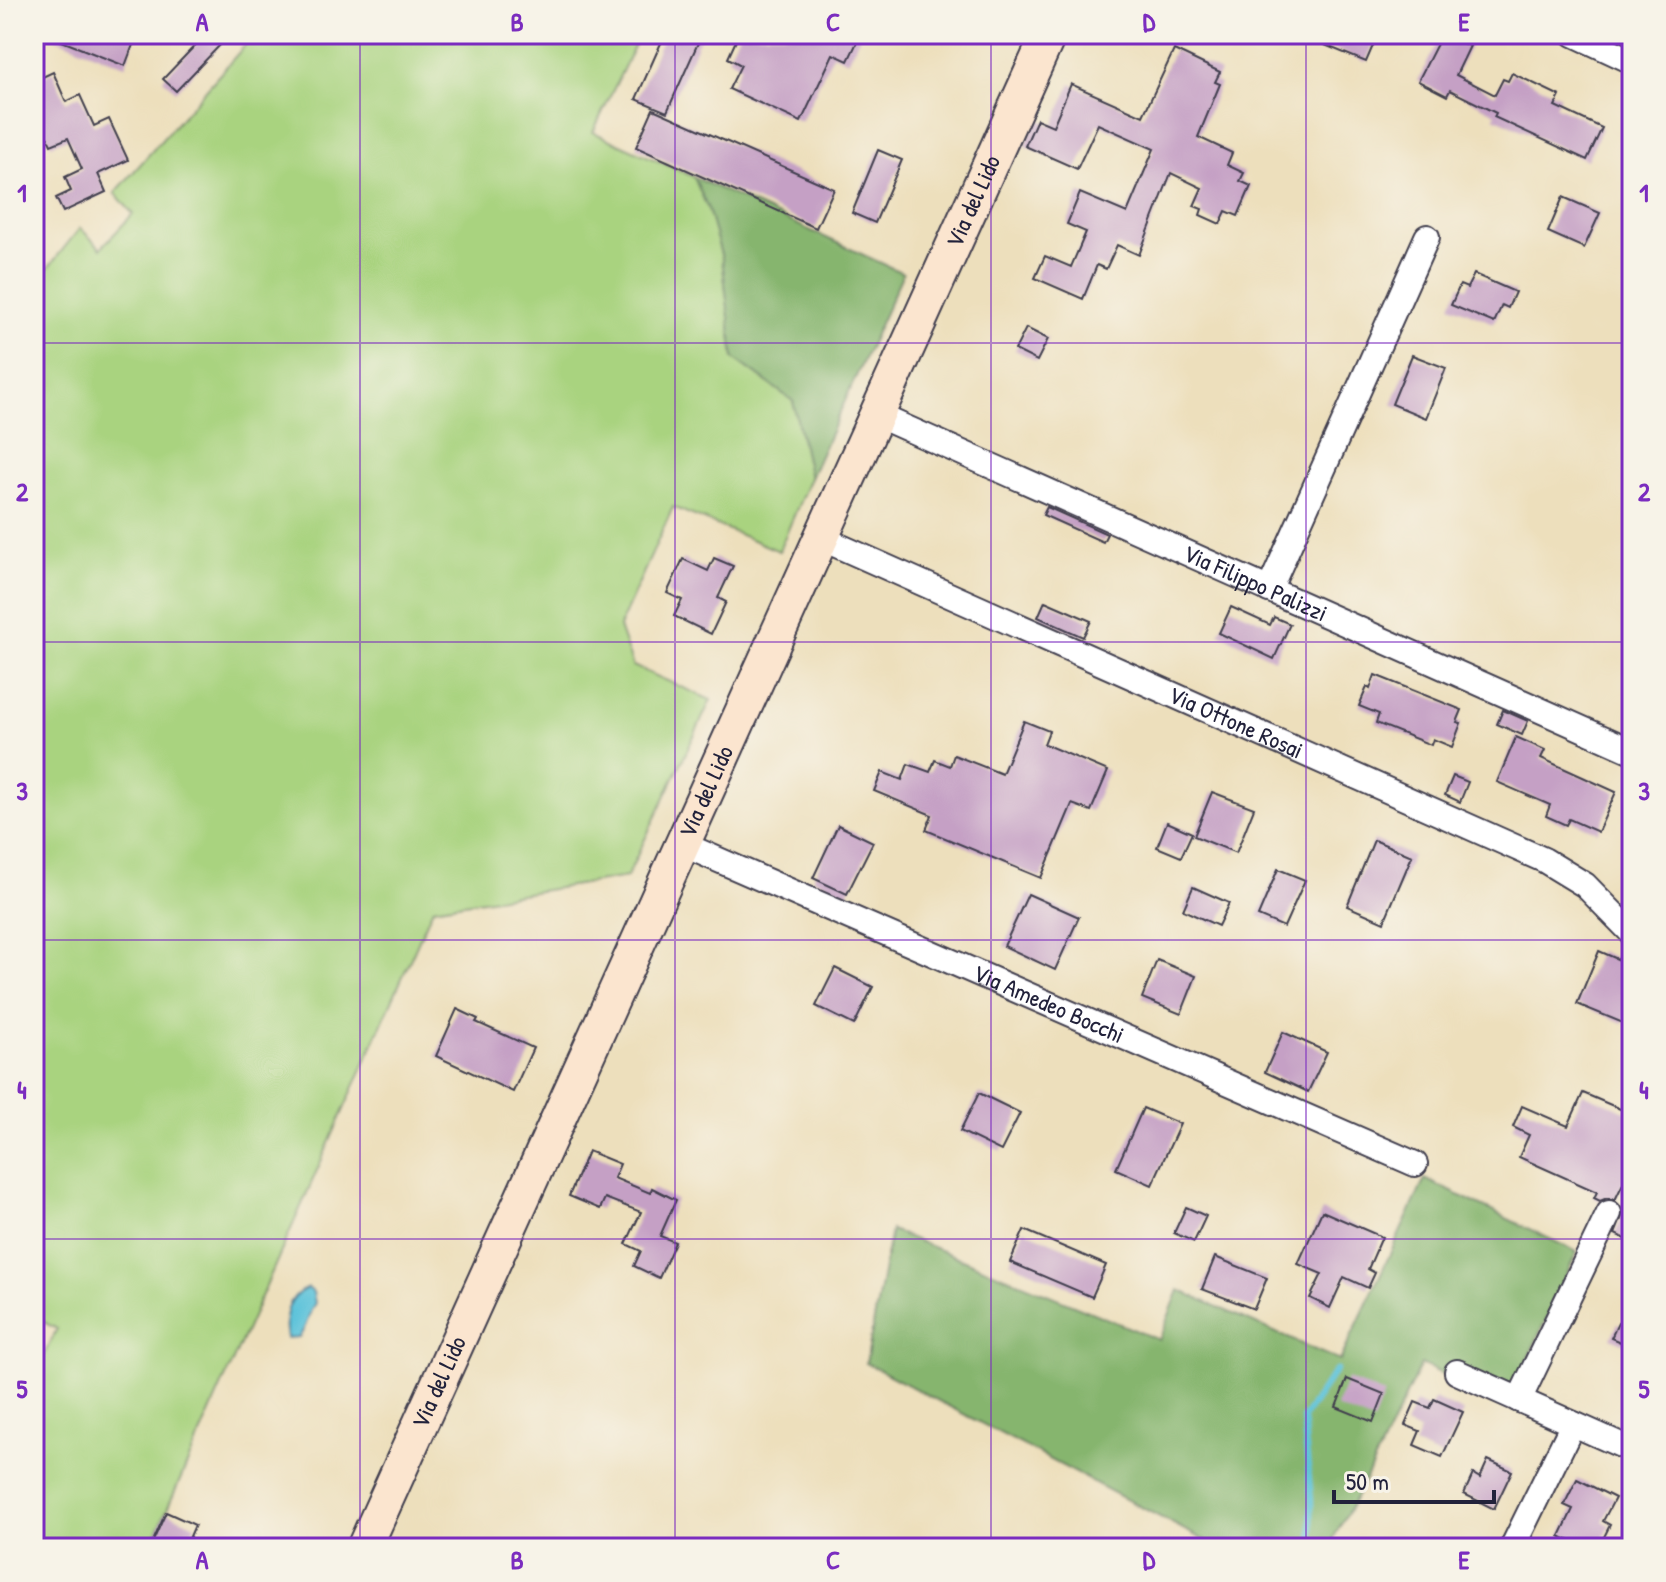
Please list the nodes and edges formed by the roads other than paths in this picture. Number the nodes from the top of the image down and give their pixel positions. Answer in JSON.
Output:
{"nodes":[{"id":1,"x":1049,"y":34,"type":"edge"},
{"id":2,"x":1574,"y":34,"type":"edge"},
{"id":3,"x":1632,"y":61,"type":"edge"},
{"id":4,"x":1427,"y":237,"type":"dead end"},
{"id":5,"x":877,"y":415,"type":"junction"},
{"id":6,"x":821,"y":538,"type":"junction"},
{"id":7,"x":1269,"y":590,"type":"junction"},
{"id":8,"x":1632,"y":751,"type":"edge"},
{"id":9,"x":682,"y":844,"type":"junction"},
{"id":10,"x":1632,"y":933,"type":"edge"},
{"id":11,"x":1415,"y":1164,"type":"dead end"},
{"id":12,"x":1609,"y":1213,"type":"dead end"},
{"id":13,"x":1457,"y":1372,"type":"dead end"},
{"id":14,"x":1519,"y":1400,"type":"junction"},
{"id":15,"x":1573,"y":1424,"type":"junction"},
{"id":16,"x":1632,"y":1450,"type":"edge"},
{"id":17,"x":364,"y":1548,"type":"edge"},
{"id":18,"x":1512,"y":1548,"type":"edge"}],
"edges":[{"from":1,"to":5,"type":"main road","name":"Via del Lido"},
{"from":2,"to":3,"type":"street"},
{"from":4,"to":7,"type":"street"},
{"from":5,"to":6,"type":"main road","name":"Via del Lido"},
{"from":5,"to":7,"type":"street","name":"Via Filippo Palizzi"},
{"from":6,"to":9,"type":"main road","name":"Via del Lido"},
{"from":6,"to":10,"type":"street","name":"Via Ottone Rosai"},
{"from":7,"to":8,"type":"street","name":"Via Filippo Palizzi"},
{"from":9,"to":11,"type":"street","name":"Via Amedeo Bocchi"},
{"from":9,"to":17,"type":"main road","name":"Via del Lido"},
{"from":12,"to":14,"type":"street"},
{"from":13,"to":14,"type":"street"},
{"from":14,"to":15,"type":"street"},
{"from":15,"to":16,"type":"street"},
{"from":15,"to":18,"type":"street"}]}
